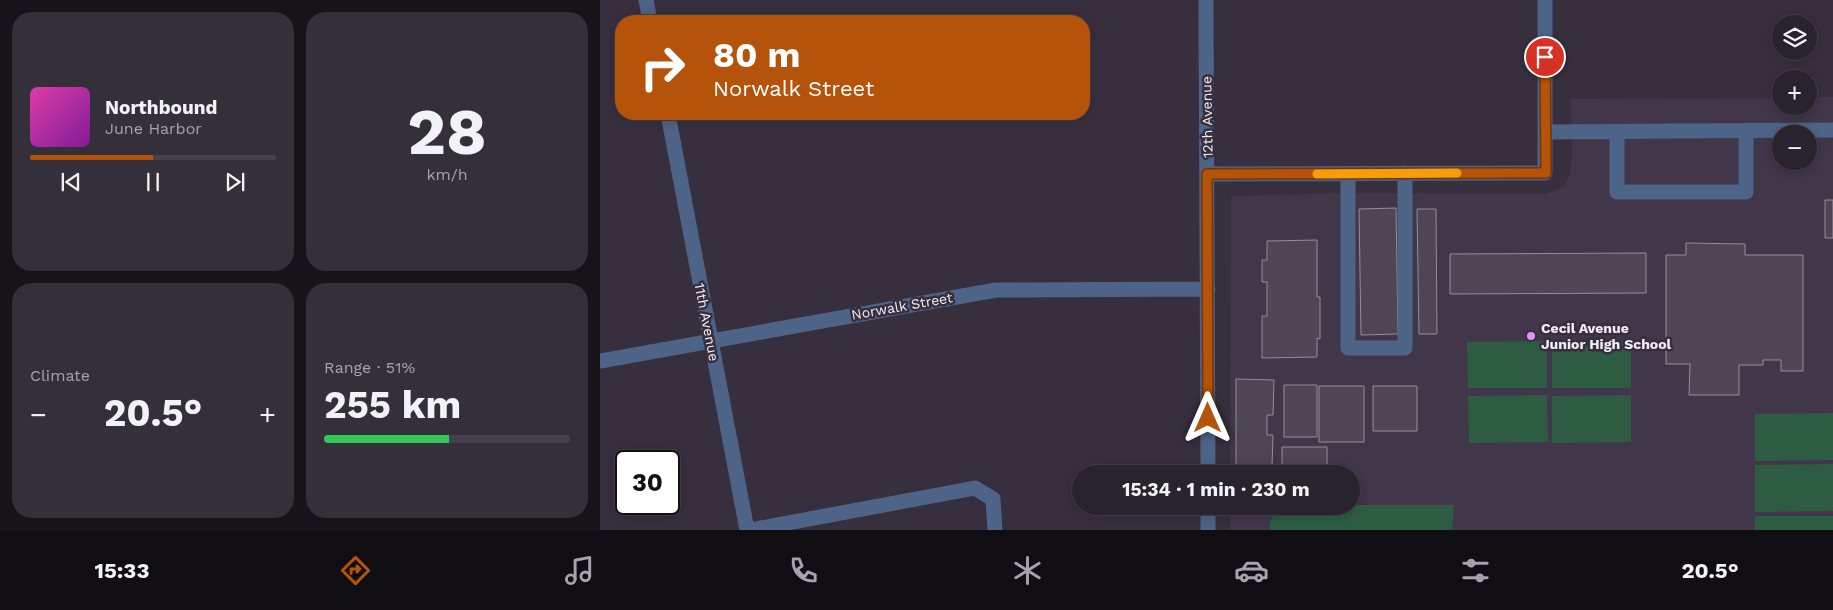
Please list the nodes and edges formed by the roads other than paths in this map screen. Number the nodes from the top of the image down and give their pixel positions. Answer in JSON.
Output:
{"nodes":[{"id":1,"x":646,"y":0,"type":"edge"},
{"id":2,"x":1206,"y":0,"type":"edge"},
{"id":3,"x":1545,"y":0,"type":"edge"},
{"id":4,"x":649,"y":15,"type":"edge"},
{"id":5,"x":669,"y":120,"type":"edge"},
{"id":6,"x":1746,"y":130,"type":"junction"},
{"id":7,"x":1833,"y":130,"type":"edge"},
{"id":8,"x":1546,"y":132,"type":"junction"},
{"id":9,"x":1617,"y":132,"type":"junction"},
{"id":10,"x":1405,"y":173,"type":"junction"},
{"id":11,"x":1207,"y":174,"type":"junction"},
{"id":12,"x":1348,"y":174,"type":"junction"},
{"id":13,"x":1208,"y":289,"type":"junction"},
{"id":14,"x":711,"y":341,"type":"junction"},
{"id":15,"x":600,"y":361,"type":"edge"},
{"id":16,"x":1208,"y":465,"type":"edge"},
{"id":17,"x":1208,"y":515,"type":"edge"},
{"id":18,"x":748,"y":530,"type":"edge"},
{"id":19,"x":995,"y":530,"type":"edge"},
{"id":20,"x":1208,"y":530,"type":"edge"}],
"edges":[{"from":1,"to":4,"type":"street"},
{"from":2,"to":11,"type":"street","name":"12th Avenue"},
{"from":3,"to":8,"type":"street"},
{"from":5,"to":14,"type":"street","name":"11th Avenue"},
{"from":6,"to":7,"type":"street"},
{"from":6,"to":9,"type":"street"},
{"from":6,"to":9,"type":"street"},
{"from":8,"to":9,"type":"street"},
{"from":8,"to":10,"type":"street"},
{"from":10,"to":12,"type":"street"},
{"from":10,"to":12,"type":"street"},
{"from":11,"to":12,"type":"street"},
{"from":11,"to":13,"type":"street","name":"12th Avenue"},
{"from":13,"to":14,"type":"street","name":"Norwalk Street"},
{"from":13,"to":16,"type":"street","name":"12th Avenue"},
{"from":14,"to":15,"type":"street","name":"Norwalk Street"},
{"from":14,"to":18,"type":"street","name":"11th Avenue"},
{"from":17,"to":20,"type":"street"},
{"from":18,"to":19,"type":"street"}]}
